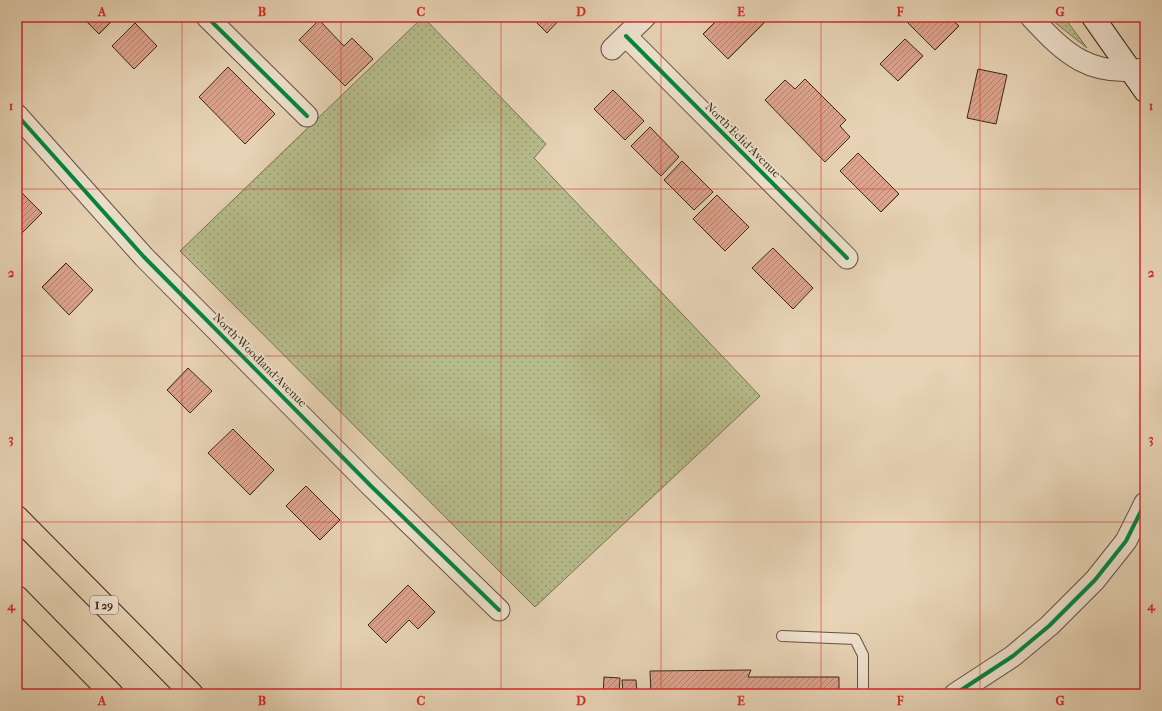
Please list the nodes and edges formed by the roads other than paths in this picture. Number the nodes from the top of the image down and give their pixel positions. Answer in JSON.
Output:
{"nodes":[{"id":1,"x":207,"y":17,"type":"edge"},
{"id":2,"x":645,"y":17,"type":"edge"},
{"id":3,"x":1031,"y":17,"type":"edge"},
{"id":4,"x":1092,"y":17,"type":"edge"},
{"id":5,"x":1140,"y":66,"type":"edge"},
{"id":6,"x":1145,"y":91,"type":"edge"},
{"id":7,"x":17,"y":115,"type":"edge"},
{"id":8,"x":307,"y":116,"type":"dead end"},
{"id":9,"x":847,"y":258,"type":"dead end"},
{"id":10,"x":1145,"y":503,"type":"edge"},
{"id":11,"x":17,"y":517,"type":"edge"},
{"id":12,"x":17,"y":598,"type":"edge"},
{"id":13,"x":499,"y":610,"type":"dead end"},
{"id":14,"x":782,"y":636,"type":"dead end"},
{"id":15,"x":112,"y":694,"type":"edge"},
{"id":16,"x":192,"y":694,"type":"edge"},
{"id":17,"x":863,"y":694,"type":"edge"},
{"id":18,"x":955,"y":694,"type":"edge"}],
"edges":[{"from":1,"to":8,"type":"street"},
{"from":2,"to":9,"type":"street","name":"North Eclid Avenue"},
{"from":3,"to":5,"type":"street"},
{"from":4,"to":5,"type":"main road"},
{"from":5,"to":6,"type":"main road"},
{"from":7,"to":13,"type":"street","name":"North Woodland Avenue"},
{"from":10,"to":18,"type":"street"},
{"from":11,"to":16,"type":"highway","number":"I 29"},
{"from":12,"to":15,"type":"highway"},
{"from":14,"to":17,"type":"lane"}]}
